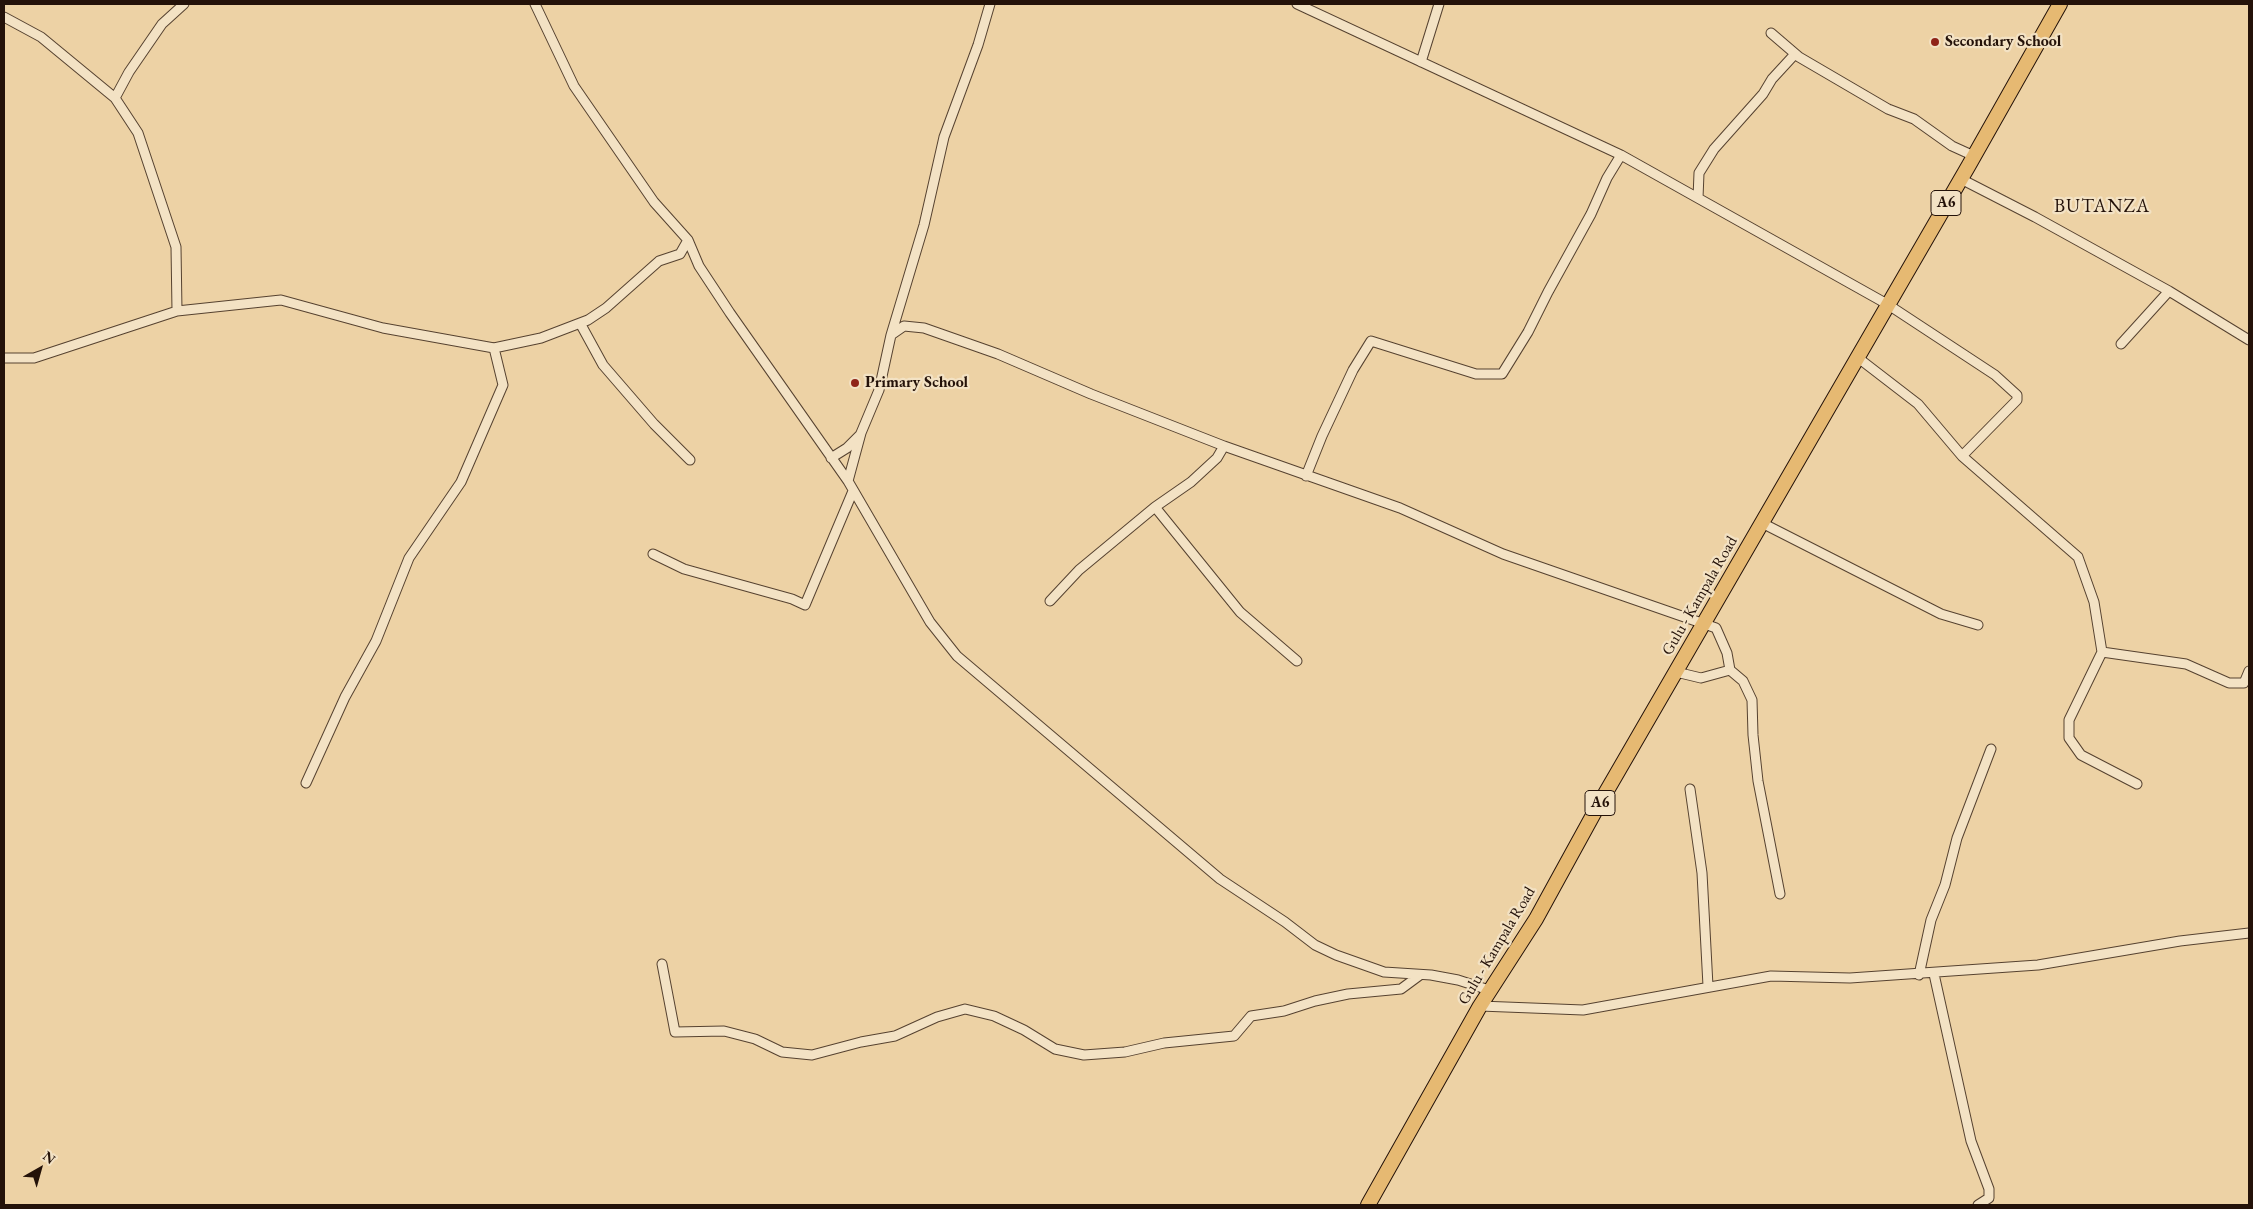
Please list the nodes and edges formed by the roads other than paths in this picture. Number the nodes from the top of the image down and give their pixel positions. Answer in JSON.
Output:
{"nodes":[{"id":1,"x":184,"y":4,"type":"edge"},
{"id":2,"x":990,"y":4,"type":"edge"},
{"id":3,"x":1297,"y":4,"type":"edge"},
{"id":4,"x":1439,"y":4,"type":"edge"},
{"id":5,"x":2060,"y":4,"type":"edge"},
{"id":6,"x":538,"y":5,"type":"edge"},
{"id":7,"x":4,"y":18,"type":"edge"},
{"id":8,"x":1771,"y":33,"type":"dead end"},
{"id":9,"x":1795,"y":54,"type":"junction"},
{"id":10,"x":1421,"y":62,"type":"junction"},
{"id":11,"x":115,"y":98,"type":"junction"},
{"id":12,"x":1621,"y":155,"type":"junction"},
{"id":13,"x":1974,"y":156,"type":"junction"},
{"id":14,"x":1960,"y":179,"type":"junction"},
{"id":15,"x":1698,"y":198,"type":"junction"},
{"id":16,"x":688,"y":240,"type":"junction"},
{"id":17,"x":680,"y":254,"type":"junction"},
{"id":18,"x":700,"y":266,"type":"junction"},
{"id":19,"x":2169,"y":292,"type":"junction"},
{"id":20,"x":1887,"y":304,"type":"junction"},
{"id":21,"x":177,"y":311,"type":"junction"},
{"id":22,"x":580,"y":323,"type":"junction"},
{"id":23,"x":891,"y":335,"type":"junction"},
{"id":24,"x":2249,"y":340,"type":"edge"},
{"id":25,"x":2121,"y":344,"type":"dead end"},
{"id":26,"x":494,"y":348,"type":"junction"},
{"id":27,"x":1856,"y":357,"type":"junction"},
{"id":28,"x":4,"y":358,"type":"edge"},
{"id":29,"x":861,"y":434,"type":"junction"},
{"id":30,"x":1224,"y":446,"type":"junction"},
{"id":31,"x":1962,"y":456,"type":"junction"},
{"id":32,"x":831,"y":458,"type":"junction"},
{"id":33,"x":690,"y":460,"type":"dead end"},
{"id":34,"x":1306,"y":476,"type":"junction"},
{"id":35,"x":848,"y":481,"type":"junction"},
{"id":36,"x":853,"y":491,"type":"junction"},
{"id":37,"x":1155,"y":507,"type":"junction"},
{"id":38,"x":1762,"y":524,"type":"junction"},
{"id":39,"x":653,"y":554,"type":"dead end"},
{"id":40,"x":1050,"y":601,"type":"dead end"},
{"id":41,"x":1704,"y":624,"type":"junction"},
{"id":42,"x":1978,"y":625,"type":"dead end"},
{"id":43,"x":2102,"y":652,"type":"junction"},
{"id":44,"x":1297,"y":661,"type":"dead end"},
{"id":45,"x":1730,"y":670,"type":"junction"},
{"id":46,"x":2249,"y":671,"type":"edge"},
{"id":47,"x":1676,"y":672,"type":"junction"},
{"id":48,"x":1991,"y":748,"type":"dead end"},
{"id":49,"x":306,"y":783,"type":"dead end"},
{"id":50,"x":2137,"y":784,"type":"dead end"},
{"id":51,"x":1690,"y":789,"type":"dead end"},
{"id":52,"x":1780,"y":894,"type":"dead end"},
{"id":53,"x":2249,"y":934,"type":"edge"},
{"id":54,"x":662,"y":964,"type":"dead end"},
{"id":55,"x":1934,"y":974,"type":"junction"},
{"id":56,"x":1420,"y":975,"type":"junction"},
{"id":57,"x":1919,"y":975,"type":"junction"},
{"id":58,"x":1708,"y":986,"type":"junction"},
{"id":59,"x":1489,"y":990,"type":"junction"},
{"id":60,"x":1480,"y":1006,"type":"junction"},
{"id":61,"x":1368,"y":1205,"type":"edge"},
{"id":62,"x":1978,"y":1205,"type":"edge"}],
"edges":[{"from":1,"to":11,"type":"street"},
{"from":2,"to":23,"type":"street"},
{"from":3,"to":10,"type":"street"},
{"from":4,"to":10,"type":"street"},
{"from":5,"to":13,"type":"main road","name":"Gulu - Kampala Road","number":"A6"},
{"from":6,"to":16,"type":"street"},
{"from":7,"to":11,"type":"street"},
{"from":8,"to":9,"type":"street"},
{"from":9,"to":13,"type":"street"},
{"from":9,"to":15,"type":"street"},
{"from":10,"to":12,"type":"street"},
{"from":11,"to":21,"type":"street"},
{"from":12,"to":15,"type":"street"},
{"from":12,"to":34,"type":"street"},
{"from":13,"to":14,"type":"main road","name":"Gulu - Kampala Road","number":"A6"},
{"from":14,"to":19,"type":"street"},
{"from":14,"to":20,"type":"main road","name":"Gulu - Kampala Road","number":"A6"},
{"from":15,"to":20,"type":"street"},
{"from":16,"to":17,"type":"street"},
{"from":16,"to":18,"type":"street"},
{"from":17,"to":18,"type":"street"},
{"from":17,"to":22,"type":"street"},
{"from":18,"to":32,"type":"street"},
{"from":19,"to":24,"type":"street"},
{"from":19,"to":25,"type":"street"},
{"from":20,"to":27,"type":"main road","name":"Gulu - Kampala Road","number":"A6"},
{"from":20,"to":31,"type":"street"},
{"from":21,"to":26,"type":"street"},
{"from":21,"to":28,"type":"street"},
{"from":22,"to":26,"type":"street"},
{"from":22,"to":33,"type":"street"},
{"from":23,"to":29,"type":"street"},
{"from":23,"to":30,"type":"street"},
{"from":26,"to":49,"type":"street"},
{"from":27,"to":31,"type":"street"},
{"from":27,"to":38,"type":"main road","name":"Gulu - Kampala Road","number":"A6"},
{"from":29,"to":32,"type":"street"},
{"from":29,"to":35,"type":"street"},
{"from":30,"to":34,"type":"street"},
{"from":30,"to":37,"type":"street"},
{"from":31,"to":43,"type":"street"},
{"from":32,"to":35,"type":"street"},
{"from":34,"to":41,"type":"street"},
{"from":35,"to":36,"type":"street"},
{"from":36,"to":39,"type":"street"},
{"from":36,"to":56,"type":"street"},
{"from":37,"to":40,"type":"street"},
{"from":37,"to":44,"type":"street"},
{"from":38,"to":41,"type":"main road","name":"Gulu - Kampala Road","number":"A6"},
{"from":38,"to":42,"type":"street"},
{"from":41,"to":45,"type":"street"},
{"from":41,"to":47,"type":"main road","name":"Gulu - Kampala Road","number":"A6"},
{"from":43,"to":46,"type":"street"},
{"from":43,"to":50,"type":"street"},
{"from":45,"to":47,"type":"street"},
{"from":45,"to":52,"type":"street"},
{"from":47,"to":59,"type":"main road","name":"Gulu - Kampala Road","number":"A6"},
{"from":48,"to":57,"type":"street"},
{"from":51,"to":58,"type":"street"},
{"from":53,"to":55,"type":"street"},
{"from":54,"to":56,"type":"street"},
{"from":55,"to":57,"type":"street"},
{"from":55,"to":62,"type":"street"},
{"from":56,"to":59,"type":"street"},
{"from":57,"to":58,"type":"street"},
{"from":58,"to":60,"type":"street"},
{"from":59,"to":60,"type":"main road","name":"Gulu - Kampala Road","number":"A6"},
{"from":60,"to":61,"type":"main road","name":"Gulu - Kampala Road","number":"A6"}]}
